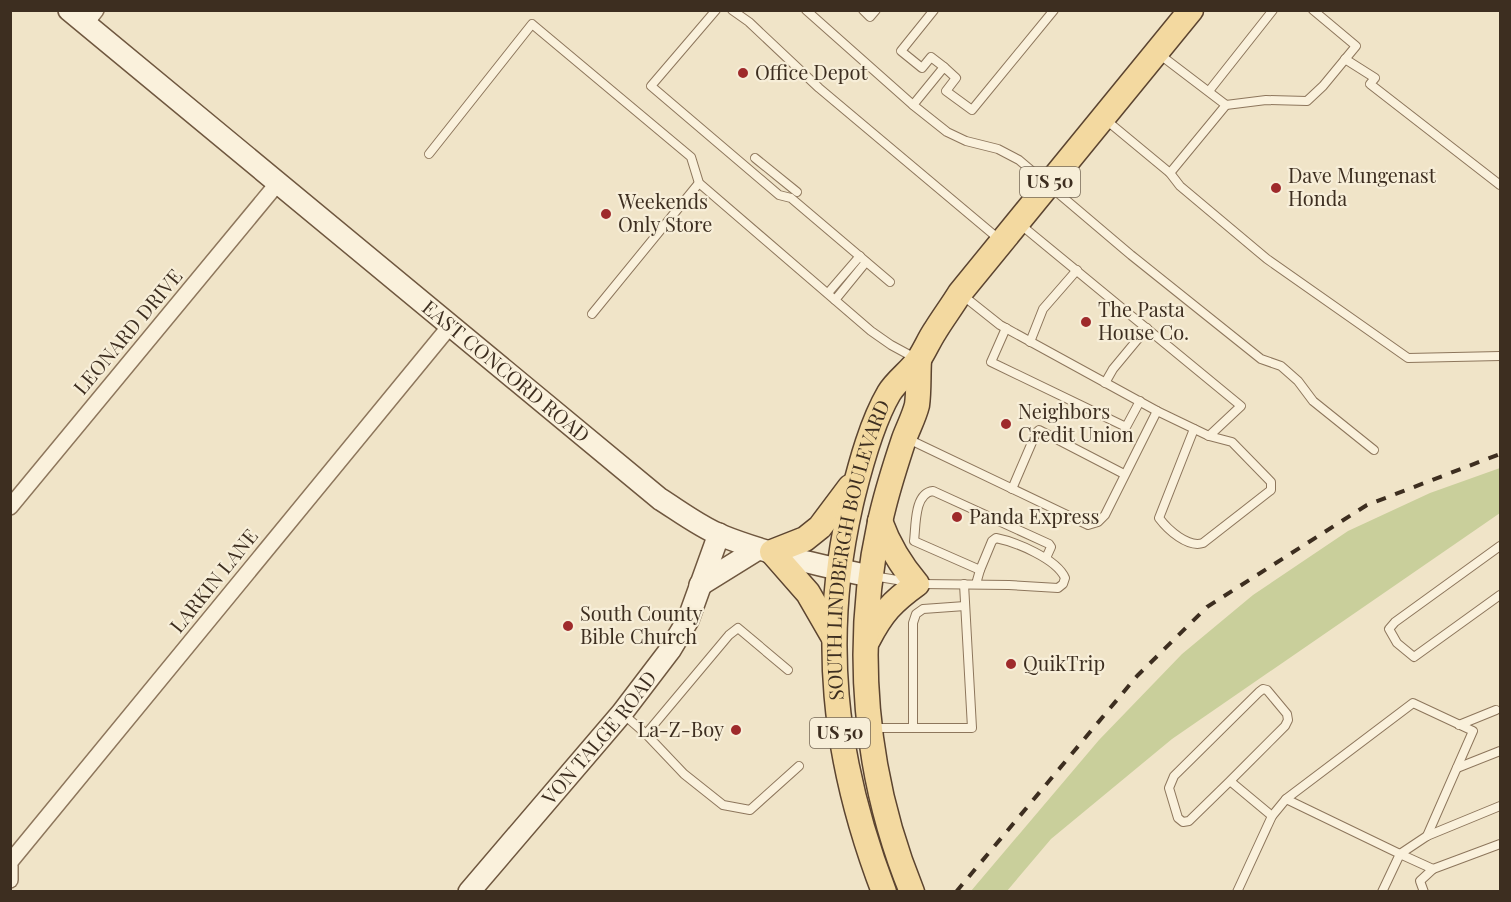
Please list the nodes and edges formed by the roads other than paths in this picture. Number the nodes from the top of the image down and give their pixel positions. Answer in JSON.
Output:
{"nodes":[{"id":1,"x":716,"y":10,"type":"edge"},
{"id":2,"x":732,"y":10,"type":"edge"},
{"id":3,"x":806,"y":10,"type":"edge"},
{"id":4,"x":863,"y":10,"type":"edge"},
{"id":5,"x":876,"y":10,"type":"edge"},
{"id":6,"x":934,"y":10,"type":"edge"},
{"id":7,"x":1054,"y":10,"type":"edge"},
{"id":8,"x":1191,"y":10,"type":"edge"},
{"id":9,"x":1274,"y":10,"type":"edge"},
{"id":10,"x":1313,"y":10,"type":"edge"},
{"id":11,"x":83,"y":15,"type":"edge"},
{"id":12,"x":1156,"y":52,"type":"junction"},
{"id":13,"x":1345,"y":59,"type":"junction"},
{"id":14,"x":944,"y":67,"type":"junction"},
{"id":15,"x":1209,"y":91,"type":"junction"},
{"id":16,"x":913,"y":105,"type":"junction"},
{"id":17,"x":1226,"y":105,"type":"junction"},
{"id":18,"x":1103,"y":117,"type":"junction"},
{"id":19,"x":429,"y":154,"type":"dead end"},
{"id":20,"x":755,"y":158,"type":"dead end"},
{"id":21,"x":1170,"y":173,"type":"junction"},
{"id":22,"x":699,"y":183,"type":"junction"},
{"id":23,"x":278,"y":184,"type":"junction"},
{"id":24,"x":1048,"y":184,"type":"junction"},
{"id":25,"x":1500,"y":185,"type":"edge"},
{"id":26,"x":794,"y":195,"type":"junction"},
{"id":27,"x":1017,"y":222,"type":"junction"},
{"id":28,"x":1001,"y":241,"type":"junction"},
{"id":29,"x":863,"y":259,"type":"junction"},
{"id":30,"x":1077,"y":270,"type":"junction"},
{"id":31,"x":890,"y":282,"type":"dead end"},
{"id":32,"x":828,"y":293,"type":"junction"},
{"id":33,"x":960,"y":293,"type":"junction"},
{"id":34,"x":835,"y":300,"type":"junction"},
{"id":35,"x":592,"y":314,"type":"dead end"},
{"id":36,"x":450,"y":326,"type":"junction"},
{"id":37,"x":1006,"y":328,"type":"junction"},
{"id":38,"x":1147,"y":328,"type":"junction"},
{"id":39,"x":1030,"y":342,"type":"junction"},
{"id":40,"x":1500,"y":356,"type":"edge"},
{"id":41,"x":919,"y":360,"type":"junction"},
{"id":42,"x":1105,"y":383,"type":"junction"},
{"id":43,"x":1140,"y":401,"type":"junction"},
{"id":44,"x":1157,"y":411,"type":"junction"},
{"id":45,"x":1194,"y":429,"type":"junction"},
{"id":46,"x":1209,"y":436,"type":"junction"},
{"id":47,"x":905,"y":438,"type":"junction"},
{"id":48,"x":1374,"y":450,"type":"dead end"},
{"id":49,"x":1124,"y":474,"type":"junction"},
{"id":50,"x":857,"y":478,"type":"junction"},
{"id":51,"x":1011,"y":489,"type":"junction"},
{"id":52,"x":10,"y":507,"type":"edge"},
{"id":53,"x":880,"y":521,"type":"junction"},
{"id":54,"x":719,"y":534,"type":"junction"},
{"id":55,"x":1500,"y":546,"type":"edge"},
{"id":56,"x":765,"y":550,"type":"junction"},
{"id":57,"x":1046,"y":558,"type":"junction"},
{"id":58,"x":839,"y":569,"type":"junction"},
{"id":59,"x":980,"y":570,"type":"junction"},
{"id":60,"x":869,"y":576,"type":"junction"},
{"id":61,"x":917,"y":584,"type":"junction"},
{"id":62,"x":964,"y":584,"type":"junction"},
{"id":63,"x":976,"y":584,"type":"junction"},
{"id":64,"x":700,"y":585,"type":"junction"},
{"id":65,"x":1500,"y":594,"type":"edge"},
{"id":66,"x":965,"y":606,"type":"junction"},
{"id":67,"x":834,"y":638,"type":"junction"},
{"id":68,"x":865,"y":645,"type":"junction"},
{"id":69,"x":788,"y":670,"type":"dead end"},
{"id":70,"x":1496,"y":710,"type":"dead end"},
{"id":71,"x":622,"y":712,"type":"junction"},
{"id":72,"x":1459,"y":725,"type":"junction"},
{"id":73,"x":870,"y":728,"type":"junction"},
{"id":74,"x":913,"y":728,"type":"junction"},
{"id":75,"x":646,"y":734,"type":"junction"},
{"id":76,"x":1500,"y":751,"type":"edge"},
{"id":77,"x":799,"y":766,"type":"dead end"},
{"id":78,"x":1457,"y":768,"type":"junction"},
{"id":79,"x":1230,"y":781,"type":"junction"},
{"id":80,"x":1286,"y":799,"type":"junction"},
{"id":81,"x":1500,"y":806,"type":"edge"},
{"id":82,"x":1272,"y":816,"type":"junction"},
{"id":83,"x":1427,"y":836,"type":"junction"},
{"id":84,"x":1500,"y":844,"type":"edge"},
{"id":85,"x":1400,"y":855,"type":"junction"},
{"id":86,"x":10,"y":864,"type":"edge"},
{"id":87,"x":1433,"y":869,"type":"junction"},
{"id":88,"x":10,"y":880,"type":"edge"},
{"id":89,"x":910,"y":886,"type":"edge"},
{"id":90,"x":468,"y":891,"type":"edge"},
{"id":91,"x":884,"y":891,"type":"edge"},
{"id":92,"x":1237,"y":891,"type":"edge"},
{"id":93,"x":1382,"y":891,"type":"edge"},
{"id":94,"x":1424,"y":891,"type":"edge"}],
"edges":[{"from":1,"to":26,"type":"lane"},
{"from":2,"to":28,"type":"lane"},
{"from":3,"to":16,"type":"lane"},
{"from":4,"to":5,"type":"lane"},
{"from":6,"to":14,"type":"lane"},
{"from":7,"to":14,"type":"lane"},
{"from":8,"to":12,"type":"main road","name":"SOUTH LINDBERGH BOULEVARD","number":"US 50"},
{"from":9,"to":15,"type":"lane"},
{"from":10,"to":13,"type":"lane"},
{"from":11,"to":23,"type":"street","name":"EAST CONCORD ROAD"},
{"from":12,"to":15,"type":"lane"},
{"from":12,"to":18,"type":"main road","name":"SOUTH LINDBERGH BOULEVARD","number":"US 50"},
{"from":13,"to":17,"type":"lane"},
{"from":13,"to":25,"type":"lane"},
{"from":14,"to":16,"type":"lane"},
{"from":15,"to":17,"type":"lane"},
{"from":16,"to":24,"type":"lane"},
{"from":17,"to":21,"type":"lane"},
{"from":18,"to":21,"type":"lane"},
{"from":18,"to":24,"type":"main road","name":"SOUTH LINDBERGH BOULEVARD","number":"US 50"},
{"from":19,"to":22,"type":"lane"},
{"from":20,"to":26,"type":"lane"},
{"from":21,"to":40,"type":"lane"},
{"from":22,"to":32,"type":"lane"},
{"from":22,"to":35,"type":"lane"},
{"from":23,"to":36,"type":"street","name":"EAST CONCORD ROAD"},
{"from":23,"to":52,"type":"street","name":"LEONARD DRIVE"},
{"from":24,"to":27,"type":"main road","name":"SOUTH LINDBERGH BOULEVARD","number":"US 50"},
{"from":24,"to":48,"type":"lane"},
{"from":26,"to":29,"type":"lane"},
{"from":27,"to":28,"type":"main road","name":"SOUTH LINDBERGH BOULEVARD","number":"US 50"},
{"from":27,"to":30,"type":"lane"},
{"from":28,"to":33,"type":"main road","name":"SOUTH LINDBERGH BOULEVARD","number":"US 50"},
{"from":29,"to":31,"type":"lane"},
{"from":29,"to":32,"type":"lane"},
{"from":29,"to":34,"type":"lane"},
{"from":30,"to":38,"type":"lane"},
{"from":30,"to":39,"type":"lane"},
{"from":32,"to":34,"type":"lane"},
{"from":33,"to":37,"type":"lane"},
{"from":33,"to":41,"type":"main road","name":"SOUTH LINDBERGH BOULEVARD","number":"US 50"},
{"from":34,"to":41,"type":"lane"},
{"from":36,"to":54,"type":"street","name":"EAST CONCORD ROAD"},
{"from":36,"to":86,"type":"street","name":"LARKIN LANE"},
{"from":37,"to":39,"type":"lane"},
{"from":37,"to":43,"type":"lane"},
{"from":38,"to":42,"type":"lane"},
{"from":38,"to":46,"type":"lane"},
{"from":39,"to":42,"type":"lane"},
{"from":41,"to":47,"type":"main road","name":"SOUTH LINDBERGH BOULEVARD","number":"US 50"},
{"from":41,"to":50,"type":"main road","name":"SOUTH LINDBERGH BOULEVARD","number":"US 50"},
{"from":42,"to":43,"type":"lane"},
{"from":43,"to":44,"type":"lane"},
{"from":44,"to":45,"type":"lane"},
{"from":44,"to":49,"type":"lane"},
{"from":45,"to":46,"type":"lane"},
{"from":45,"to":46,"type":"lane"},
{"from":47,"to":51,"type":"lane"},
{"from":47,"to":53,"type":"main road","name":"SOUTH LINDBERGH BOULEVARD","number":"US 50"},
{"from":49,"to":51,"type":"lane"},
{"from":49,"to":51,"type":"lane"},
{"from":50,"to":56,"type":"main road"},
{"from":50,"to":58,"type":"main road","name":"SOUTH LINDBERGH BOULEVARD","number":"US 50"},
{"from":53,"to":60,"type":"main road","name":"SOUTH LINDBERGH BOULEVARD","number":"US 50"},
{"from":53,"to":61,"type":"main road"},
{"from":54,"to":56,"type":"street","name":"EAST CONCORD ROAD"},
{"from":54,"to":64,"type":"street","name":"VON TALGE ROAD"},
{"from":55,"to":65,"type":"lane"},
{"from":56,"to":58,"type":"street","name":"EAST CONCORD ROAD"},
{"from":56,"to":64,"type":"street"},
{"from":56,"to":67,"type":"main road"},
{"from":57,"to":59,"type":"lane"},
{"from":57,"to":59,"type":"lane"},
{"from":57,"to":63,"type":"lane","name":"EAST CONCORD ROAD"},
{"from":58,"to":60,"type":"street","name":"EAST CONCORD ROAD"},
{"from":58,"to":67,"type":"main road","name":"SOUTH LINDBERGH BOULEVARD","number":"US 50"},
{"from":59,"to":63,"type":"lane"},
{"from":60,"to":61,"type":"lane","name":"EAST CONCORD ROAD"},
{"from":60,"to":68,"type":"main road","name":"SOUTH LINDBERGH BOULEVARD","number":"US 50"},
{"from":61,"to":62,"type":"lane","name":"EAST CONCORD ROAD"},
{"from":61,"to":68,"type":"main road"},
{"from":62,"to":63,"type":"lane","name":"EAST CONCORD ROAD"},
{"from":62,"to":66,"type":"lane"},
{"from":64,"to":71,"type":"street","name":"VON TALGE ROAD"},
{"from":66,"to":74,"type":"lane"},
{"from":66,"to":74,"type":"lane"},
{"from":67,"to":91,"type":"main road","name":"SOUTH LINDBERGH BOULEVARD","number":"US 50"},
{"from":68,"to":73,"type":"main road","name":"SOUTH LINDBERGH BOULEVARD","number":"US 50"},
{"from":69,"to":75,"type":"lane"},
{"from":70,"to":72,"type":"lane"},
{"from":71,"to":75,"type":"lane"},
{"from":71,"to":90,"type":"street","name":"VON TALGE ROAD"},
{"from":72,"to":78,"type":"lane"},
{"from":72,"to":80,"type":"lane"},
{"from":73,"to":74,"type":"lane"},
{"from":73,"to":89,"type":"main road","name":"SOUTH LINDBERGH BOULEVARD","number":"US 50"},
{"from":75,"to":77,"type":"lane"},
{"from":76,"to":78,"type":"lane"},
{"from":78,"to":83,"type":"lane"},
{"from":79,"to":79,"type":"lane"},
{"from":79,"to":82,"type":"lane"},
{"from":80,"to":82,"type":"lane"},
{"from":80,"to":85,"type":"lane"},
{"from":81,"to":83,"type":"lane"},
{"from":82,"to":92,"type":"lane"},
{"from":83,"to":85,"type":"lane"},
{"from":84,"to":87,"type":"lane"},
{"from":85,"to":87,"type":"lane"},
{"from":85,"to":93,"type":"lane"},
{"from":86,"to":88,"type":"street","name":"LARKIN LANE"},
{"from":87,"to":94,"type":"lane"}]}
